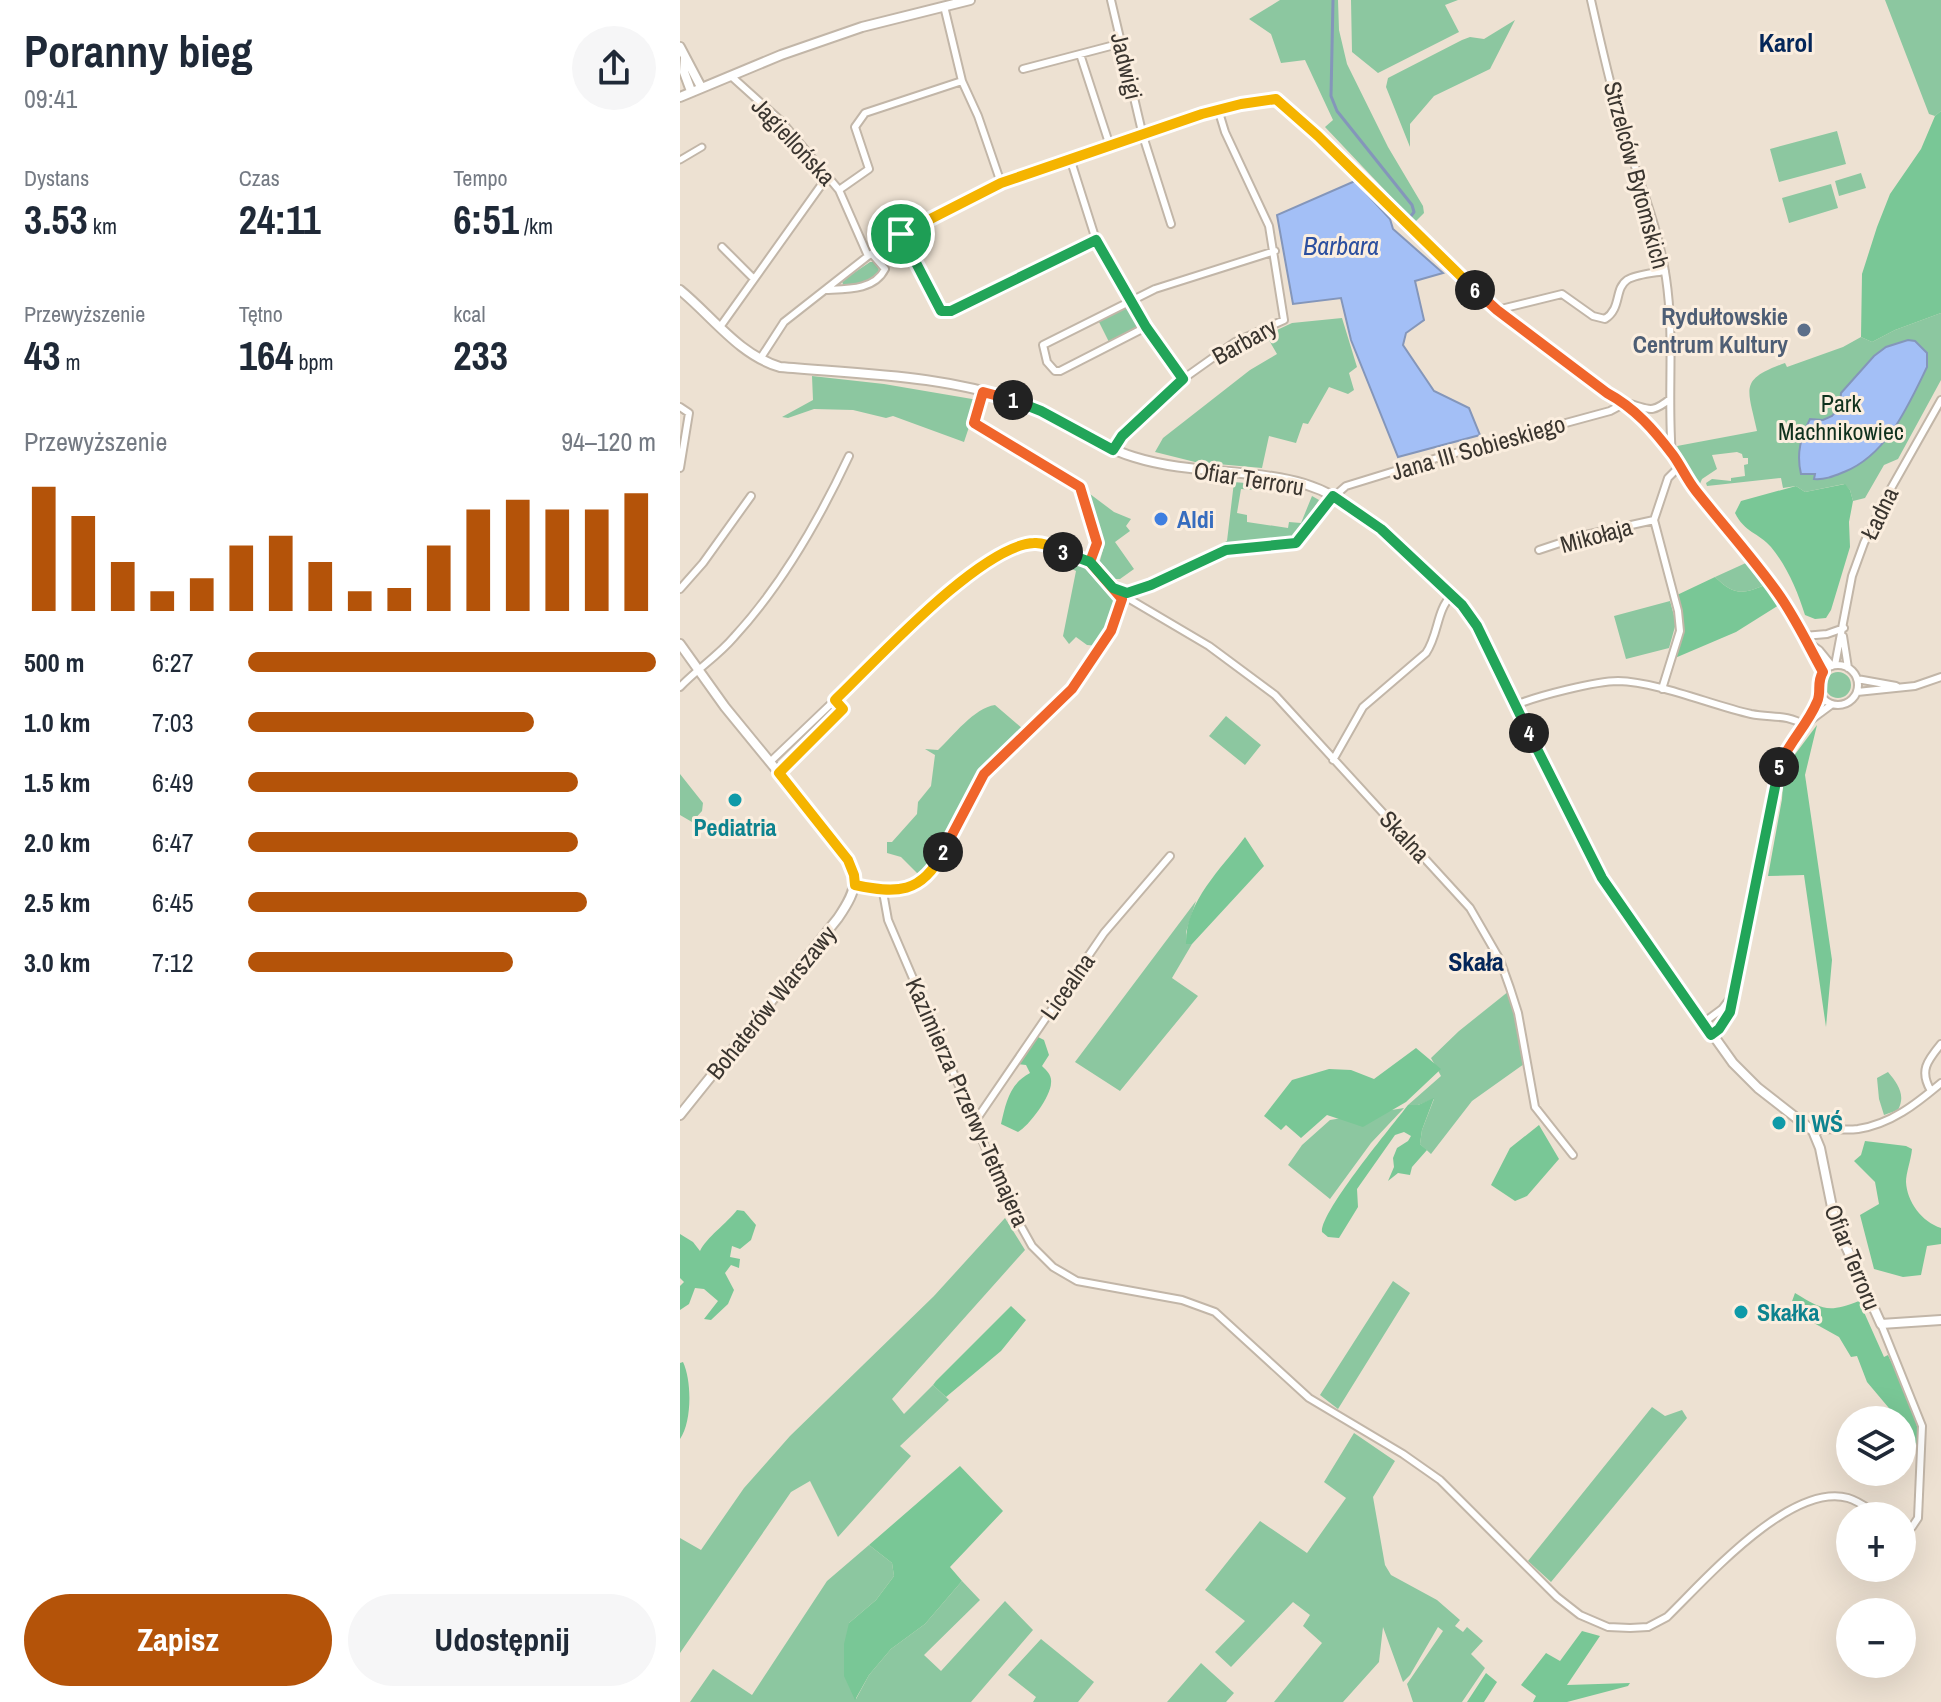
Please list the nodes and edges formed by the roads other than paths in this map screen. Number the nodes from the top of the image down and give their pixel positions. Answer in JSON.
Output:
{"nodes":[{"id":1,"x":970,"y":0,"type":"edge"},
{"id":2,"x":1111,"y":0,"type":"edge"},
{"id":3,"x":1591,"y":0,"type":"edge"},
{"id":4,"x":944,"y":6,"type":"junction"},
{"id":5,"x":1122,"y":43,"type":"junction"},
{"id":6,"x":680,"y":47,"type":"edge"},
{"id":7,"x":1080,"y":54,"type":"junction"},
{"id":8,"x":685,"y":58,"type":"junction"},
{"id":9,"x":1023,"y":69,"type":"dead end"},
{"id":10,"x":731,"y":76,"type":"junction"},
{"id":11,"x":962,"y":81,"type":"junction"},
{"id":12,"x":701,"y":87,"type":"junction"},
{"id":13,"x":691,"y":91,"type":"junction"},
{"id":14,"x":680,"y":97,"type":"edge"},
{"id":15,"x":1218,"y":109,"type":"junction"},
{"id":16,"x":1143,"y":136,"type":"junction"},
{"id":17,"x":1110,"y":146,"type":"junction"},
{"id":18,"x":702,"y":147,"type":"dead end"},
{"id":19,"x":1070,"y":158,"type":"junction"},
{"id":20,"x":680,"y":160,"type":"edge"},
{"id":21,"x":827,"y":177,"type":"junction"},
{"id":22,"x":1001,"y":183,"type":"junction"},
{"id":23,"x":839,"y":190,"type":"junction"},
{"id":24,"x":1171,"y":224,"type":"dead end"},
{"id":25,"x":901,"y":234,"type":"junction"},
{"id":26,"x":1096,"y":240,"type":"junction"},
{"id":27,"x":722,"y":247,"type":"dead end"},
{"id":28,"x":1275,"y":251,"type":"junction"},
{"id":29,"x":870,"y":255,"type":"junction"},
{"id":30,"x":1665,"y":271,"type":"junction"},
{"id":31,"x":753,"y":278,"type":"junction"},
{"id":32,"x":680,"y":290,"type":"edge"},
{"id":33,"x":825,"y":290,"type":"junction"},
{"id":34,"x":1131,"y":299,"type":"junction"},
{"id":35,"x":1497,"y":310,"type":"junction"},
{"id":36,"x":720,"y":327,"type":"junction"},
{"id":37,"x":1146,"y":327,"type":"junction"},
{"id":38,"x":760,"y":359,"type":"junction"},
{"id":39,"x":1183,"y":379,"type":"junction"},
{"id":40,"x":983,"y":392,"type":"junction"},
{"id":41,"x":1670,"y":399,"type":"junction"},
{"id":42,"x":1941,"y":400,"type":"edge"},
{"id":43,"x":1625,"y":403,"type":"junction"},
{"id":44,"x":680,"y":407,"type":"edge"},
{"id":45,"x":1660,"y":408,"type":"junction"},
{"id":46,"x":1652,"y":411,"type":"junction"},
{"id":47,"x":1670,"y":413,"type":"junction"},
{"id":48,"x":1646,"y":422,"type":"junction"},
{"id":49,"x":1669,"y":429,"type":"junction"},
{"id":50,"x":1656,"y":434,"type":"junction"},
{"id":51,"x":1113,"y":450,"type":"junction"},
{"id":52,"x":1672,"y":455,"type":"junction"},
{"id":53,"x":849,"y":456,"type":"dead end"},
{"id":54,"x":1679,"y":467,"type":"junction"},
{"id":55,"x":680,"y":468,"type":"edge"},
{"id":56,"x":751,"y":496,"type":"dead end"},
{"id":57,"x":1333,"y":496,"type":"junction"},
{"id":58,"x":1654,"y":520,"type":"junction"},
{"id":59,"x":1539,"y":550,"type":"dead end"},
{"id":60,"x":1090,"y":562,"type":"junction"},
{"id":61,"x":680,"y":589,"type":"edge"},
{"id":62,"x":1124,"y":595,"type":"junction"},
{"id":63,"x":1452,"y":595,"type":"junction"},
{"id":64,"x":1843,"y":632,"type":"junction"},
{"id":65,"x":1806,"y":639,"type":"junction"},
{"id":66,"x":680,"y":644,"type":"edge"},
{"id":67,"x":1833,"y":666,"type":"junction"},
{"id":68,"x":1848,"y":668,"type":"junction"},
{"id":69,"x":698,"y":670,"type":"junction"},
{"id":70,"x":1823,"y":672,"type":"junction"},
{"id":71,"x":1941,"y":677,"type":"edge"},
{"id":72,"x":1857,"y":679,"type":"junction"},
{"id":73,"x":680,"y":687,"type":"edge"},
{"id":74,"x":1900,"y":687,"type":"junction"},
{"id":75,"x":1662,"y":689,"type":"junction"},
{"id":76,"x":1857,"y":692,"type":"junction"},
{"id":77,"x":1819,"y":694,"type":"junction"},
{"id":78,"x":835,"y":700,"type":"junction"},
{"id":79,"x":1516,"y":705,"type":"junction"},
{"id":80,"x":1831,"y":705,"type":"junction"},
{"id":81,"x":1804,"y":725,"type":"junction"},
{"id":82,"x":1333,"y":760,"type":"junction"},
{"id":83,"x":770,"y":762,"type":"junction"},
{"id":84,"x":779,"y":773,"type":"junction"},
{"id":85,"x":1170,"y":856,"type":"dead end"},
{"id":86,"x":855,"y":885,"type":"junction"},
{"id":87,"x":883,"y":892,"type":"junction"},
{"id":88,"x":1734,"y":993,"type":"junction"},
{"id":89,"x":1703,"y":1023,"type":"junction"},
{"id":90,"x":1711,"y":1035,"type":"junction"},
{"id":91,"x":1941,"y":1044,"type":"edge"},
{"id":92,"x":1941,"y":1083,"type":"edge"},
{"id":93,"x":1931,"y":1091,"type":"junction"},
{"id":94,"x":680,"y":1115,"type":"edge"},
{"id":95,"x":974,"y":1123,"type":"junction"},
{"id":96,"x":1813,"y":1131,"type":"junction"},
{"id":97,"x":1573,"y":1155,"type":"dead end"},
{"id":98,"x":1941,"y":1320,"type":"edge"},
{"id":99,"x":1881,"y":1324,"type":"junction"},
{"id":100,"x":1856,"y":1502,"type":"edge"},
{"id":101,"x":1916,"y":1522,"type":"edge"}],
"edges":[{"from":1,"to":4,"type":"street"},
{"from":2,"to":5,"type":"street","name":"Jadwigi"},
{"from":3,"to":30,"type":"street","name":"Strzelców Bytomskich"},
{"from":4,"to":10,"type":"street"},
{"from":4,"to":11,"type":"street"},
{"from":5,"to":7,"type":"street"},
{"from":5,"to":16,"type":"street","name":"Jadwigi"},
{"from":6,"to":8,"type":"street"},
{"from":7,"to":9,"type":"street"},
{"from":7,"to":17,"type":"street"},
{"from":8,"to":12,"type":"street"},
{"from":8,"to":13,"type":"street"},
{"from":10,"to":12,"type":"street"},
{"from":10,"to":21,"type":"street","name":"Jagiellońska"},
{"from":11,"to":22,"type":"street"},
{"from":11,"to":23,"type":"street"},
{"from":12,"to":13,"type":"street"},
{"from":13,"to":14,"type":"street"},
{"from":15,"to":16,"type":"street"},
{"from":15,"to":28,"type":"street","name":"Barbary"},
{"from":15,"to":35,"type":"street"},
{"from":16,"to":17,"type":"street"},
{"from":16,"to":24,"type":"street","name":"Jadwigi"},
{"from":17,"to":19,"type":"street"},
{"from":18,"to":20,"type":"street"},
{"from":19,"to":22,"type":"street"},
{"from":19,"to":26,"type":"street"},
{"from":21,"to":23,"type":"street","name":"Jagiellońska"},
{"from":21,"to":31,"type":"street"},
{"from":22,"to":25,"type":"street"},
{"from":23,"to":29,"type":"street","name":"Jagiellońska"},
{"from":25,"to":26,"type":"street"},
{"from":25,"to":29,"type":"street"},
{"from":26,"to":34,"type":"street"},
{"from":27,"to":31,"type":"street"},
{"from":28,"to":34,"type":"street"},
{"from":28,"to":39,"type":"street","name":"Barbary"},
{"from":29,"to":33,"type":"street"},
{"from":29,"to":33,"type":"street","name":"Jagiellońska"},
{"from":30,"to":35,"type":"street"},
{"from":30,"to":41,"type":"street","name":"Strzelców Bytomskich"},
{"from":31,"to":36,"type":"street"},
{"from":32,"to":36,"type":"street","name":"Ofiar Terroru"},
{"from":33,"to":38,"type":"street"},
{"from":34,"to":37,"type":"street"},
{"from":34,"to":37,"type":"street"},
{"from":35,"to":43,"type":"street"},
{"from":36,"to":38,"type":"street","name":"Ofiar Terroru"},
{"from":37,"to":39,"type":"street"},
{"from":38,"to":40,"type":"street","name":"Ofiar Terroru"},
{"from":39,"to":51,"type":"street","name":"Barbary"},
{"from":40,"to":51,"type":"street","name":"Ofiar Terroru"},
{"from":40,"to":60,"type":"street"},
{"from":41,"to":45,"type":"street"},
{"from":41,"to":47,"type":"street","name":"Strzelców Bytomskich"},
{"from":42,"to":64,"type":"street","name":"Ładna"},
{"from":43,"to":46,"type":"street"},
{"from":43,"to":48,"type":"street"},
{"from":43,"to":57,"type":"street","name":"Jana III Sobieskiego"},
{"from":44,"to":55,"type":"street"},
{"from":45,"to":46,"type":"street"},
{"from":45,"to":47,"type":"street"},
{"from":46,"to":48,"type":"street"},
{"from":47,"to":49,"type":"street"},
{"from":48,"to":50,"type":"street"},
{"from":49,"to":50,"type":"street"},
{"from":49,"to":52,"type":"street"},
{"from":50,"to":52,"type":"street"},
{"from":51,"to":57,"type":"street","name":"Ofiar Terroru"},
{"from":52,"to":54,"type":"street"},
{"from":53,"to":69,"type":"street"},
{"from":54,"to":58,"type":"street"},
{"from":54,"to":65,"type":"street"},
{"from":56,"to":61,"type":"street"},
{"from":57,"to":62,"type":"street"},
{"from":57,"to":63,"type":"street","name":"Ofiar Terroru"},
{"from":58,"to":59,"type":"street","name":"Mikołaja"},
{"from":58,"to":75,"type":"street"},
{"from":60,"to":62,"type":"street","name":"Skalna"},
{"from":60,"to":78,"type":"street"},
{"from":62,"to":82,"type":"street","name":"Skalna"},
{"from":62,"to":87,"type":"street"},
{"from":63,"to":79,"type":"street","name":"Ofiar Terroru"},
{"from":63,"to":82,"type":"street"},
{"from":64,"to":65,"type":"street"},
{"from":64,"to":67,"type":"street","name":"Ładna"},
{"from":64,"to":68,"type":"street","name":"Ładna"},
{"from":65,"to":67,"type":"street"},
{"from":65,"to":70,"type":"street"},
{"from":66,"to":69,"type":"street"},
{"from":67,"to":68,"type":"street"},
{"from":67,"to":70,"type":"street"},
{"from":68,"to":72,"type":"street"},
{"from":69,"to":73,"type":"street"},
{"from":69,"to":83,"type":"street"},
{"from":70,"to":77,"type":"street"},
{"from":71,"to":74,"type":"street"},
{"from":72,"to":74,"type":"street"},
{"from":72,"to":76,"type":"street"},
{"from":74,"to":76,"type":"street"},
{"from":75,"to":79,"type":"street"},
{"from":75,"to":81,"type":"street"},
{"from":76,"to":80,"type":"street"},
{"from":77,"to":80,"type":"street"},
{"from":77,"to":81,"type":"street"},
{"from":78,"to":83,"type":"street"},
{"from":78,"to":84,"type":"street"},
{"from":79,"to":89,"type":"street","name":"Ofiar Terroru"},
{"from":80,"to":81,"type":"street"},
{"from":81,"to":88,"type":"street"},
{"from":82,"to":97,"type":"street","name":"Skalna"},
{"from":83,"to":84,"type":"street"},
{"from":84,"to":86,"type":"street"},
{"from":85,"to":95,"type":"street","name":"Licealna"},
{"from":86,"to":87,"type":"street"},
{"from":86,"to":94,"type":"street","name":"Bohaterów Warszawy"},
{"from":87,"to":95,"type":"street","name":"Kazimierza Przerwy-Tetmajera"},
{"from":88,"to":89,"type":"street"},
{"from":88,"to":90,"type":"street"},
{"from":89,"to":90,"type":"street","name":"Ofiar Terroru"},
{"from":90,"to":96,"type":"street","name":"Ofiar Terroru"},
{"from":91,"to":93,"type":"street"},
{"from":92,"to":93,"type":"street"},
{"from":93,"to":96,"type":"street"},
{"from":95,"to":100,"type":"street","name":"Kazimierza Przerwy-Tetmajera"},
{"from":96,"to":99,"type":"street","name":"Ofiar Terroru"},
{"from":98,"to":99,"type":"street","name":"Ofiar Terroru"},
{"from":99,"to":101,"type":"street"}]}
